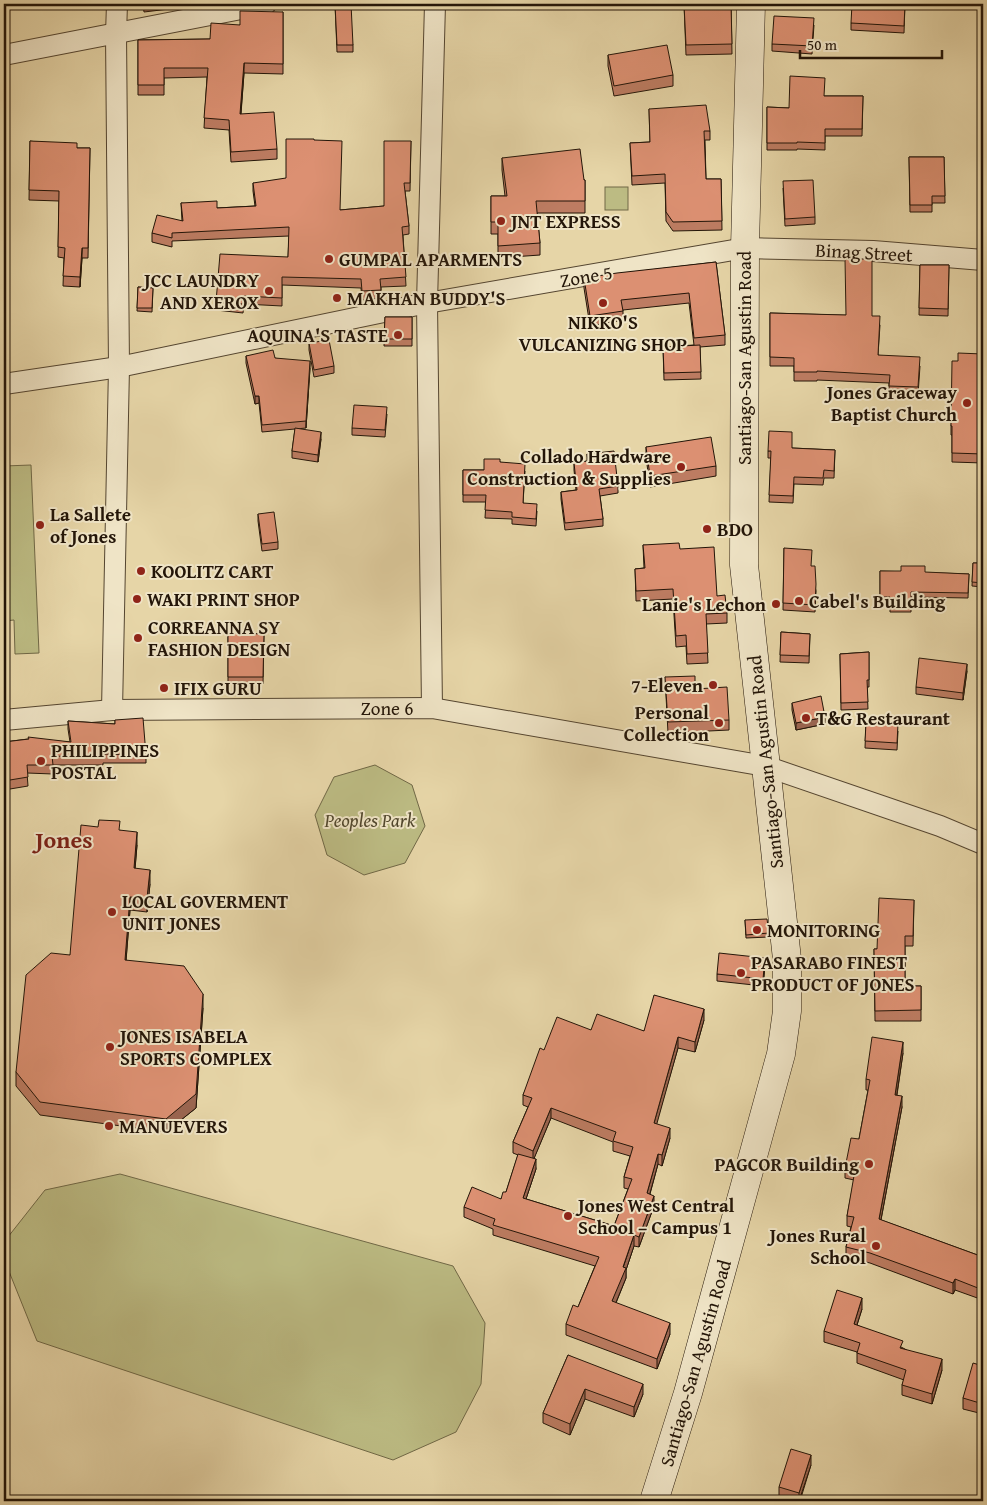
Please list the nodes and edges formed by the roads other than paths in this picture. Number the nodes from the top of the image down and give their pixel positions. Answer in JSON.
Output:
{"nodes":[{"id":1,"x":117,"y":4,"type":"edge"},
{"id":2,"x":266,"y":4,"type":"edge"},
{"id":3,"x":435,"y":4,"type":"edge"},
{"id":4,"x":751,"y":4,"type":"edge"},
{"id":5,"x":116,"y":34,"type":"junction"},
{"id":6,"x":4,"y":55,"type":"edge"},
{"id":7,"x":744,"y":248,"type":"junction"},
{"id":8,"x":983,"y":260,"type":"edge"},
{"id":9,"x":427,"y":303,"type":"junction"},
{"id":10,"x":119,"y":367,"type":"junction"},
{"id":11,"x":4,"y":384,"type":"edge"},
{"id":12,"x":432,"y":708,"type":"junction"},
{"id":13,"x":112,"y":710,"type":"junction"},
{"id":14,"x":4,"y":720,"type":"edge"},
{"id":15,"x":765,"y":766,"type":"junction"},
{"id":16,"x":983,"y":844,"type":"edge"},
{"id":17,"x":654,"y":1501,"type":"edge"}],
"edges":[{"from":1,"to":5,"type":"street"},
{"from":2,"to":5,"type":"street"},
{"from":3,"to":9,"type":"street"},
{"from":4,"to":7,"type":"main road","name":"Santiago-San Agustin Road"},
{"from":5,"to":6,"type":"street"},
{"from":5,"to":10,"type":"street"},
{"from":7,"to":8,"type":"street","name":"Binag Street"},
{"from":7,"to":9,"type":"street","name":"Zone 5"},
{"from":7,"to":15,"type":"main road","name":"Santiago-San Agustin Road"},
{"from":9,"to":10,"type":"street","name":"Zone 5"},
{"from":9,"to":12,"type":"street"},
{"from":10,"to":11,"type":"street","name":"Zone 5"},
{"from":10,"to":13,"type":"street"},
{"from":12,"to":13,"type":"street","name":"Zone 6"},
{"from":12,"to":15,"type":"street","name":"Zone 6"},
{"from":13,"to":14,"type":"street","name":"Zone 6"},
{"from":15,"to":16,"type":"street","name":"Zone 6"},
{"from":15,"to":17,"type":"main road","name":"Santiago-San Agustin Road"}]}
